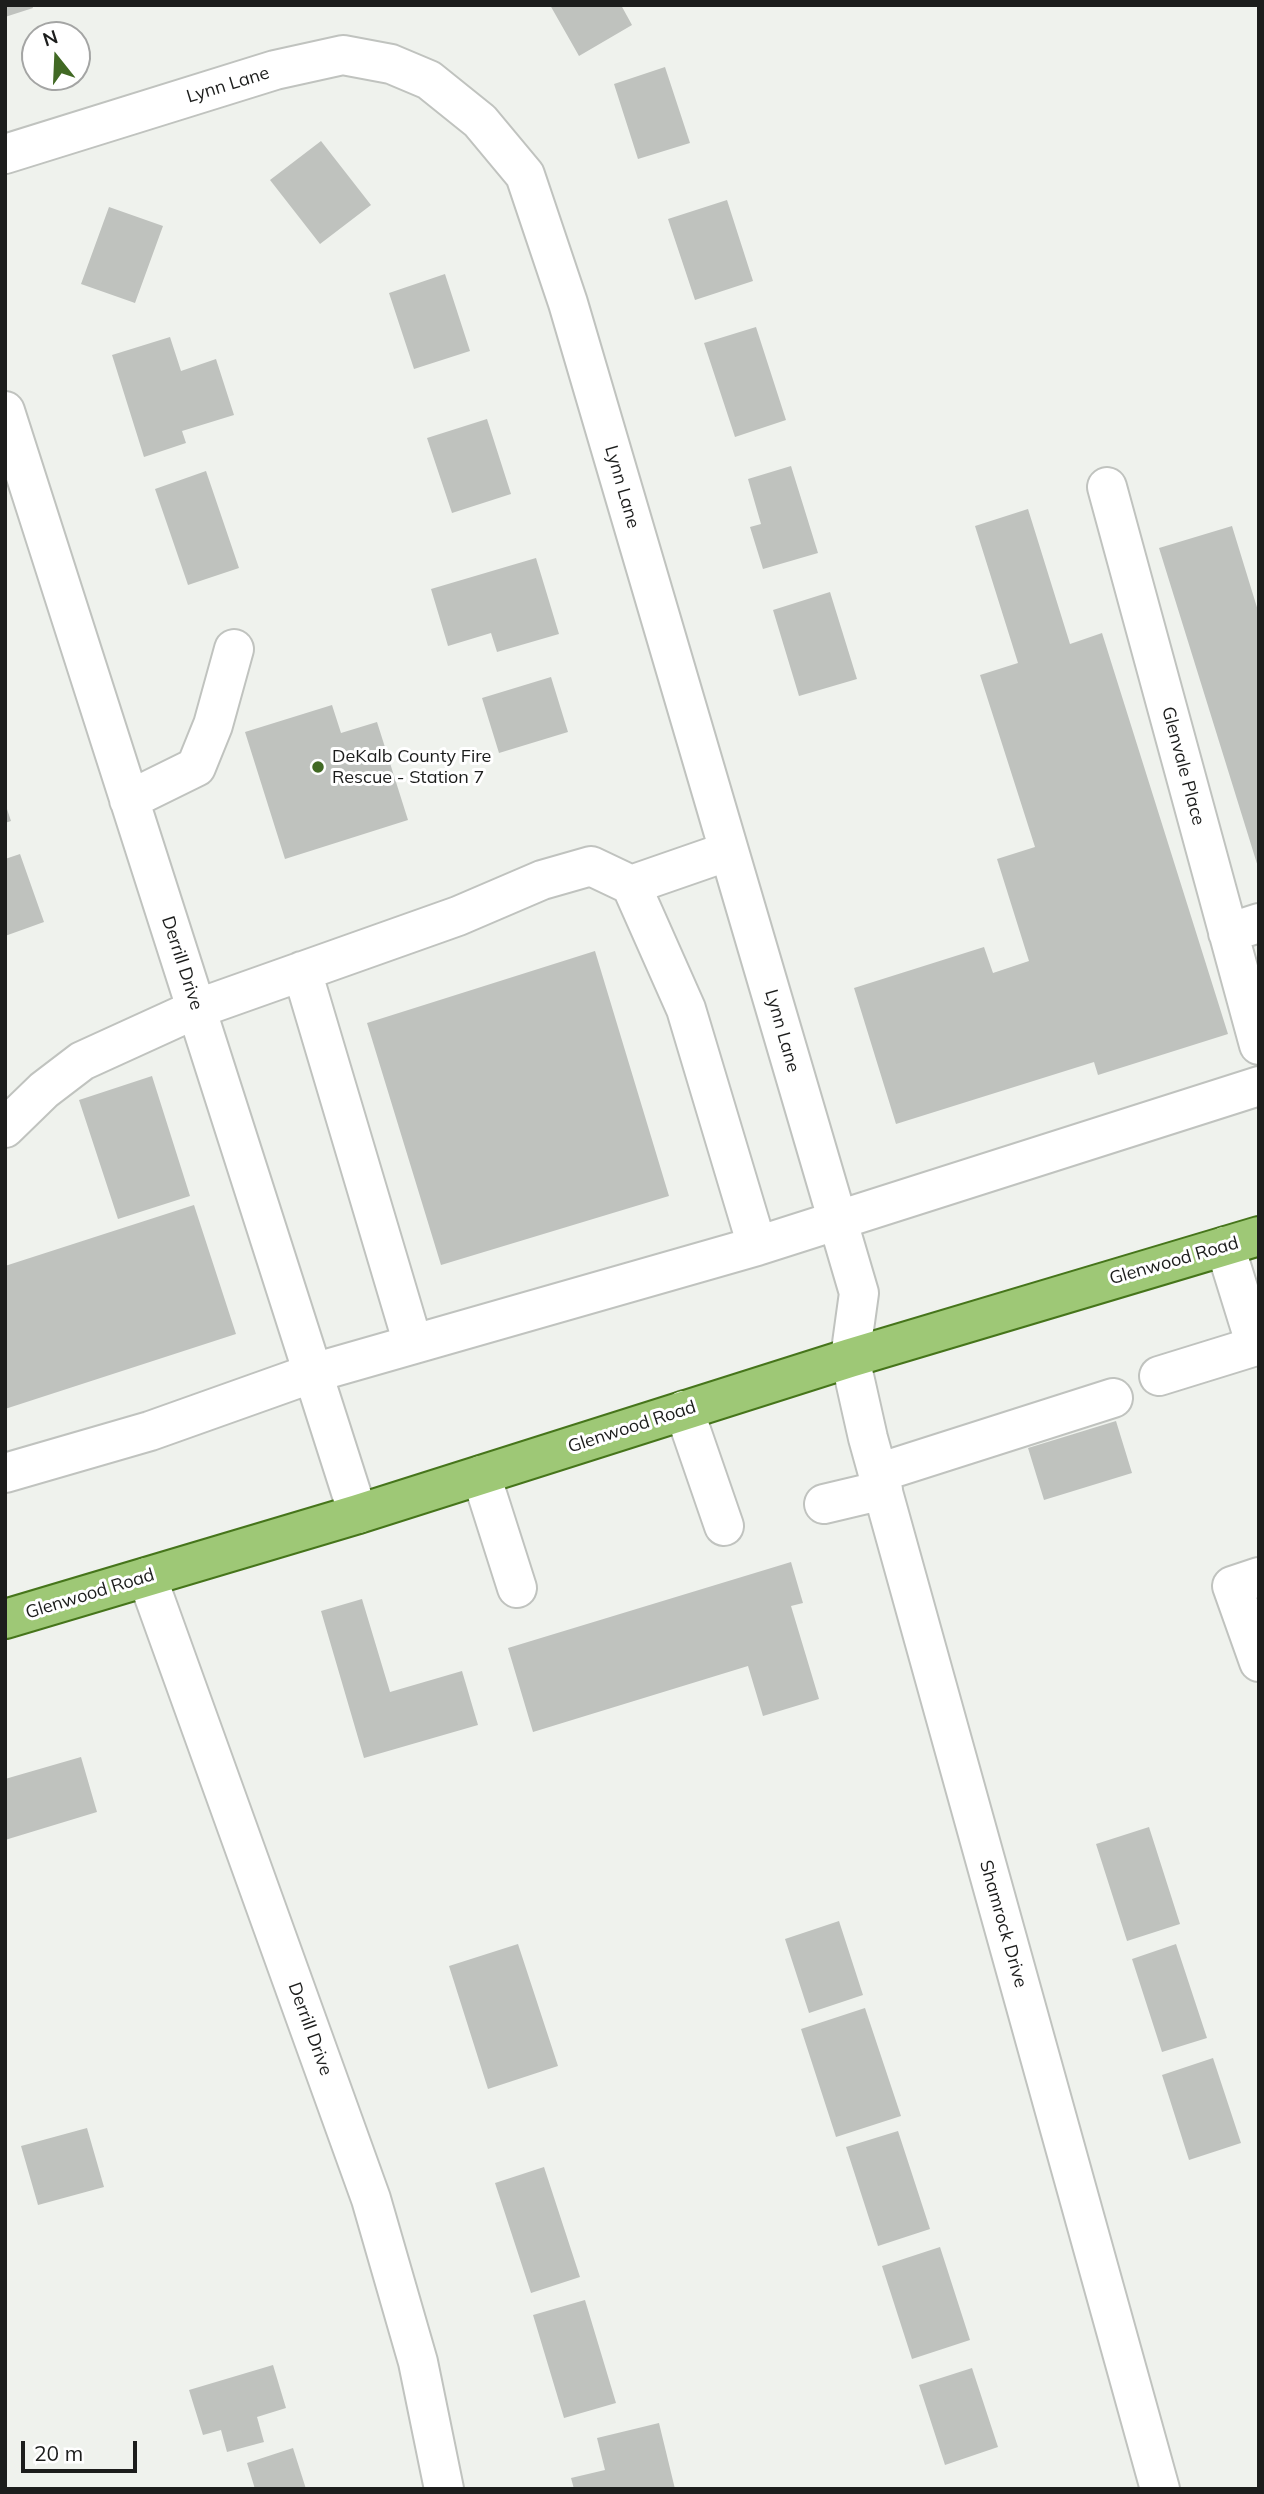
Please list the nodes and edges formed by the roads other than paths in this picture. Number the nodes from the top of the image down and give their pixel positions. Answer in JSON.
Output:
{"nodes":[{"id":1,"x":5,"y":154,"type":"edge"},
{"id":2,"x":5,"y":411,"type":"edge"},
{"id":3,"x":1107,"y":487,"type":"dead end"},
{"id":4,"x":234,"y":649,"type":"dead end"},
{"id":5,"x":130,"y":800,"type":"junction"},
{"id":6,"x":729,"y":851,"type":"junction"},
{"id":7,"x":631,"y":885,"type":"junction"},
{"id":8,"x":1244,"y":928,"type":"edge"},
{"id":9,"x":302,"y":971,"type":"junction"},
{"id":10,"x":196,"y":1009,"type":"junction"},
{"id":11,"x":1259,"y":1045,"type":"edge"},
{"id":12,"x":1259,"y":1086,"type":"edge"},
{"id":13,"x":5,"y":1128,"type":"edge"},
{"id":14,"x":837,"y":1220,"type":"junction"},
{"id":15,"x":1242,"y":1241,"type":"edge"},
{"id":16,"x":757,"y":1246,"type":"junction"},
{"id":17,"x":413,"y":1345,"type":"junction"},
{"id":18,"x":850,"y":1357,"type":"junction"},
{"id":19,"x":313,"y":1373,"type":"junction"},
{"id":20,"x":1159,"y":1376,"type":"dead end"},
{"id":21,"x":1113,"y":1398,"type":"dead end"},
{"id":22,"x":684,"y":1410,"type":"junction"},
{"id":23,"x":5,"y":1473,"type":"edge"},
{"id":24,"x":481,"y":1475,"type":"junction"},
{"id":25,"x":880,"y":1481,"type":"junction"},
{"id":26,"x":824,"y":1504,"type":"dead end"},
{"id":27,"x":358,"y":1514,"type":"junction"},
{"id":28,"x":724,"y":1527,"type":"dead end"},
{"id":29,"x":146,"y":1577,"type":"junction"},
{"id":30,"x":1259,"y":1577,"type":"edge"},
{"id":31,"x":517,"y":1588,"type":"dead end"},
{"id":32,"x":5,"y":1619,"type":"edge"},
{"id":33,"x":1259,"y":1662,"type":"edge"},
{"id":34,"x":444,"y":2489,"type":"edge"},
{"id":35,"x":1160,"y":2489,"type":"edge"}],
"edges":[{"from":1,"to":6,"type":"street","name":"Lynn Lane"},
{"from":2,"to":5,"type":"street","name":"Derrill Drive"},
{"from":3,"to":8,"type":"street","name":"Glenvale Place"},
{"from":4,"to":5,"type":"street"},
{"from":5,"to":10,"type":"street","name":"Derrill Drive"},
{"from":6,"to":7,"type":"street"},
{"from":6,"to":14,"type":"street","name":"Lynn Lane"},
{"from":7,"to":9,"type":"street"},
{"from":7,"to":16,"type":"street"},
{"from":8,"to":11,"type":"street","name":"Glenvale Place"},
{"from":9,"to":10,"type":"street"},
{"from":9,"to":17,"type":"street"},
{"from":10,"to":13,"type":"street"},
{"from":10,"to":19,"type":"street","name":"Derrill Drive"},
{"from":12,"to":14,"type":"street"},
{"from":14,"to":16,"type":"street"},
{"from":14,"to":18,"type":"street","name":"Lynn Lane"},
{"from":15,"to":18,"type":"main road","name":"Glenwood Road"},
{"from":15,"to":20,"type":"street"},
{"from":16,"to":17,"type":"street"},
{"from":17,"to":19,"type":"street"},
{"from":18,"to":22,"type":"main road","name":"Glenwood Road"},
{"from":18,"to":25,"type":"street","name":"Shamrock Drive"},
{"from":19,"to":23,"type":"street"},
{"from":19,"to":27,"type":"street","name":"Derrill Drive"},
{"from":21,"to":25,"type":"street"},
{"from":22,"to":24,"type":"main road","name":"Glenwood Road"},
{"from":22,"to":28,"type":"street"},
{"from":24,"to":27,"type":"main road","name":"Glenwood Road"},
{"from":24,"to":31,"type":"street"},
{"from":25,"to":26,"type":"street"},
{"from":25,"to":35,"type":"street","name":"Shamrock Drive"},
{"from":27,"to":29,"type":"main road","name":"Glenwood Road"},
{"from":29,"to":32,"type":"main road","name":"Glenwood Road"},
{"from":29,"to":34,"type":"street","name":"Derrill Drive"},
{"from":30,"to":33,"type":"street"}]}
